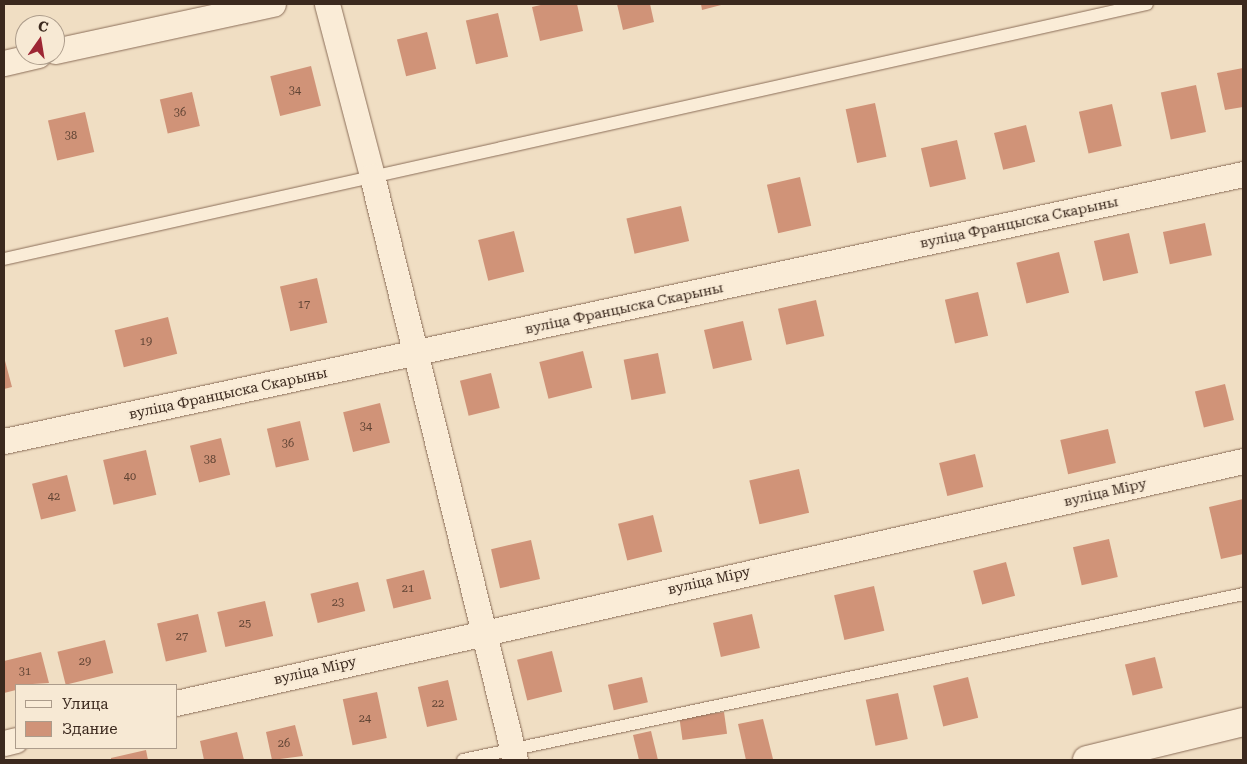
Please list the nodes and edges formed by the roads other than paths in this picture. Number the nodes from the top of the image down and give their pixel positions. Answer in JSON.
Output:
{"nodes":[{"id":1,"x":273,"y":4,"type":"edge"},
{"id":2,"x":327,"y":4,"type":"edge"},
{"id":3,"x":1147,"y":4,"type":"edge"},
{"id":4,"x":65,"y":49,"type":"edge"},
{"id":5,"x":1243,"y":174,"type":"edge"},
{"id":6,"x":372,"y":176,"type":"junction"},
{"id":7,"x":4,"y":259,"type":"edge"},
{"id":8,"x":415,"y":353,"type":"junction"},
{"id":9,"x":4,"y":441,"type":"edge"},
{"id":10,"x":1243,"y":461,"type":"edge"},
{"id":11,"x":1243,"y":594,"type":"edge"},
{"id":12,"x":483,"y":631,"type":"junction"},
{"id":13,"x":178,"y":703,"type":"edge"},
{"id":14,"x":1243,"y":722,"type":"edge"},
{"id":15,"x":514,"y":754,"type":"edge"},
{"id":16,"x":463,"y":760,"type":"edge"},
{"id":17,"x":1087,"y":760,"type":"edge"}],
"edges":[{"from":1,"to":4,"type":"street"},
{"from":2,"to":6,"type":"street"},
{"from":3,"to":6,"type":"lane"},
{"from":5,"to":8,"type":"street","name":"вуліца Францыска Скарыны"},
{"from":6,"to":7,"type":"lane"},
{"from":6,"to":8,"type":"street"},
{"from":8,"to":9,"type":"street","name":"вуліца Францыска Скарыны"},
{"from":8,"to":12,"type":"street"},
{"from":10,"to":12,"type":"street","name":"вуліца Міру"},
{"from":11,"to":15,"type":"lane"},
{"from":12,"to":13,"type":"street","name":"вуліца Міру"},
{"from":12,"to":15,"type":"street"},
{"from":14,"to":17,"type":"street"},
{"from":15,"to":16,"type":"lane"}]}
